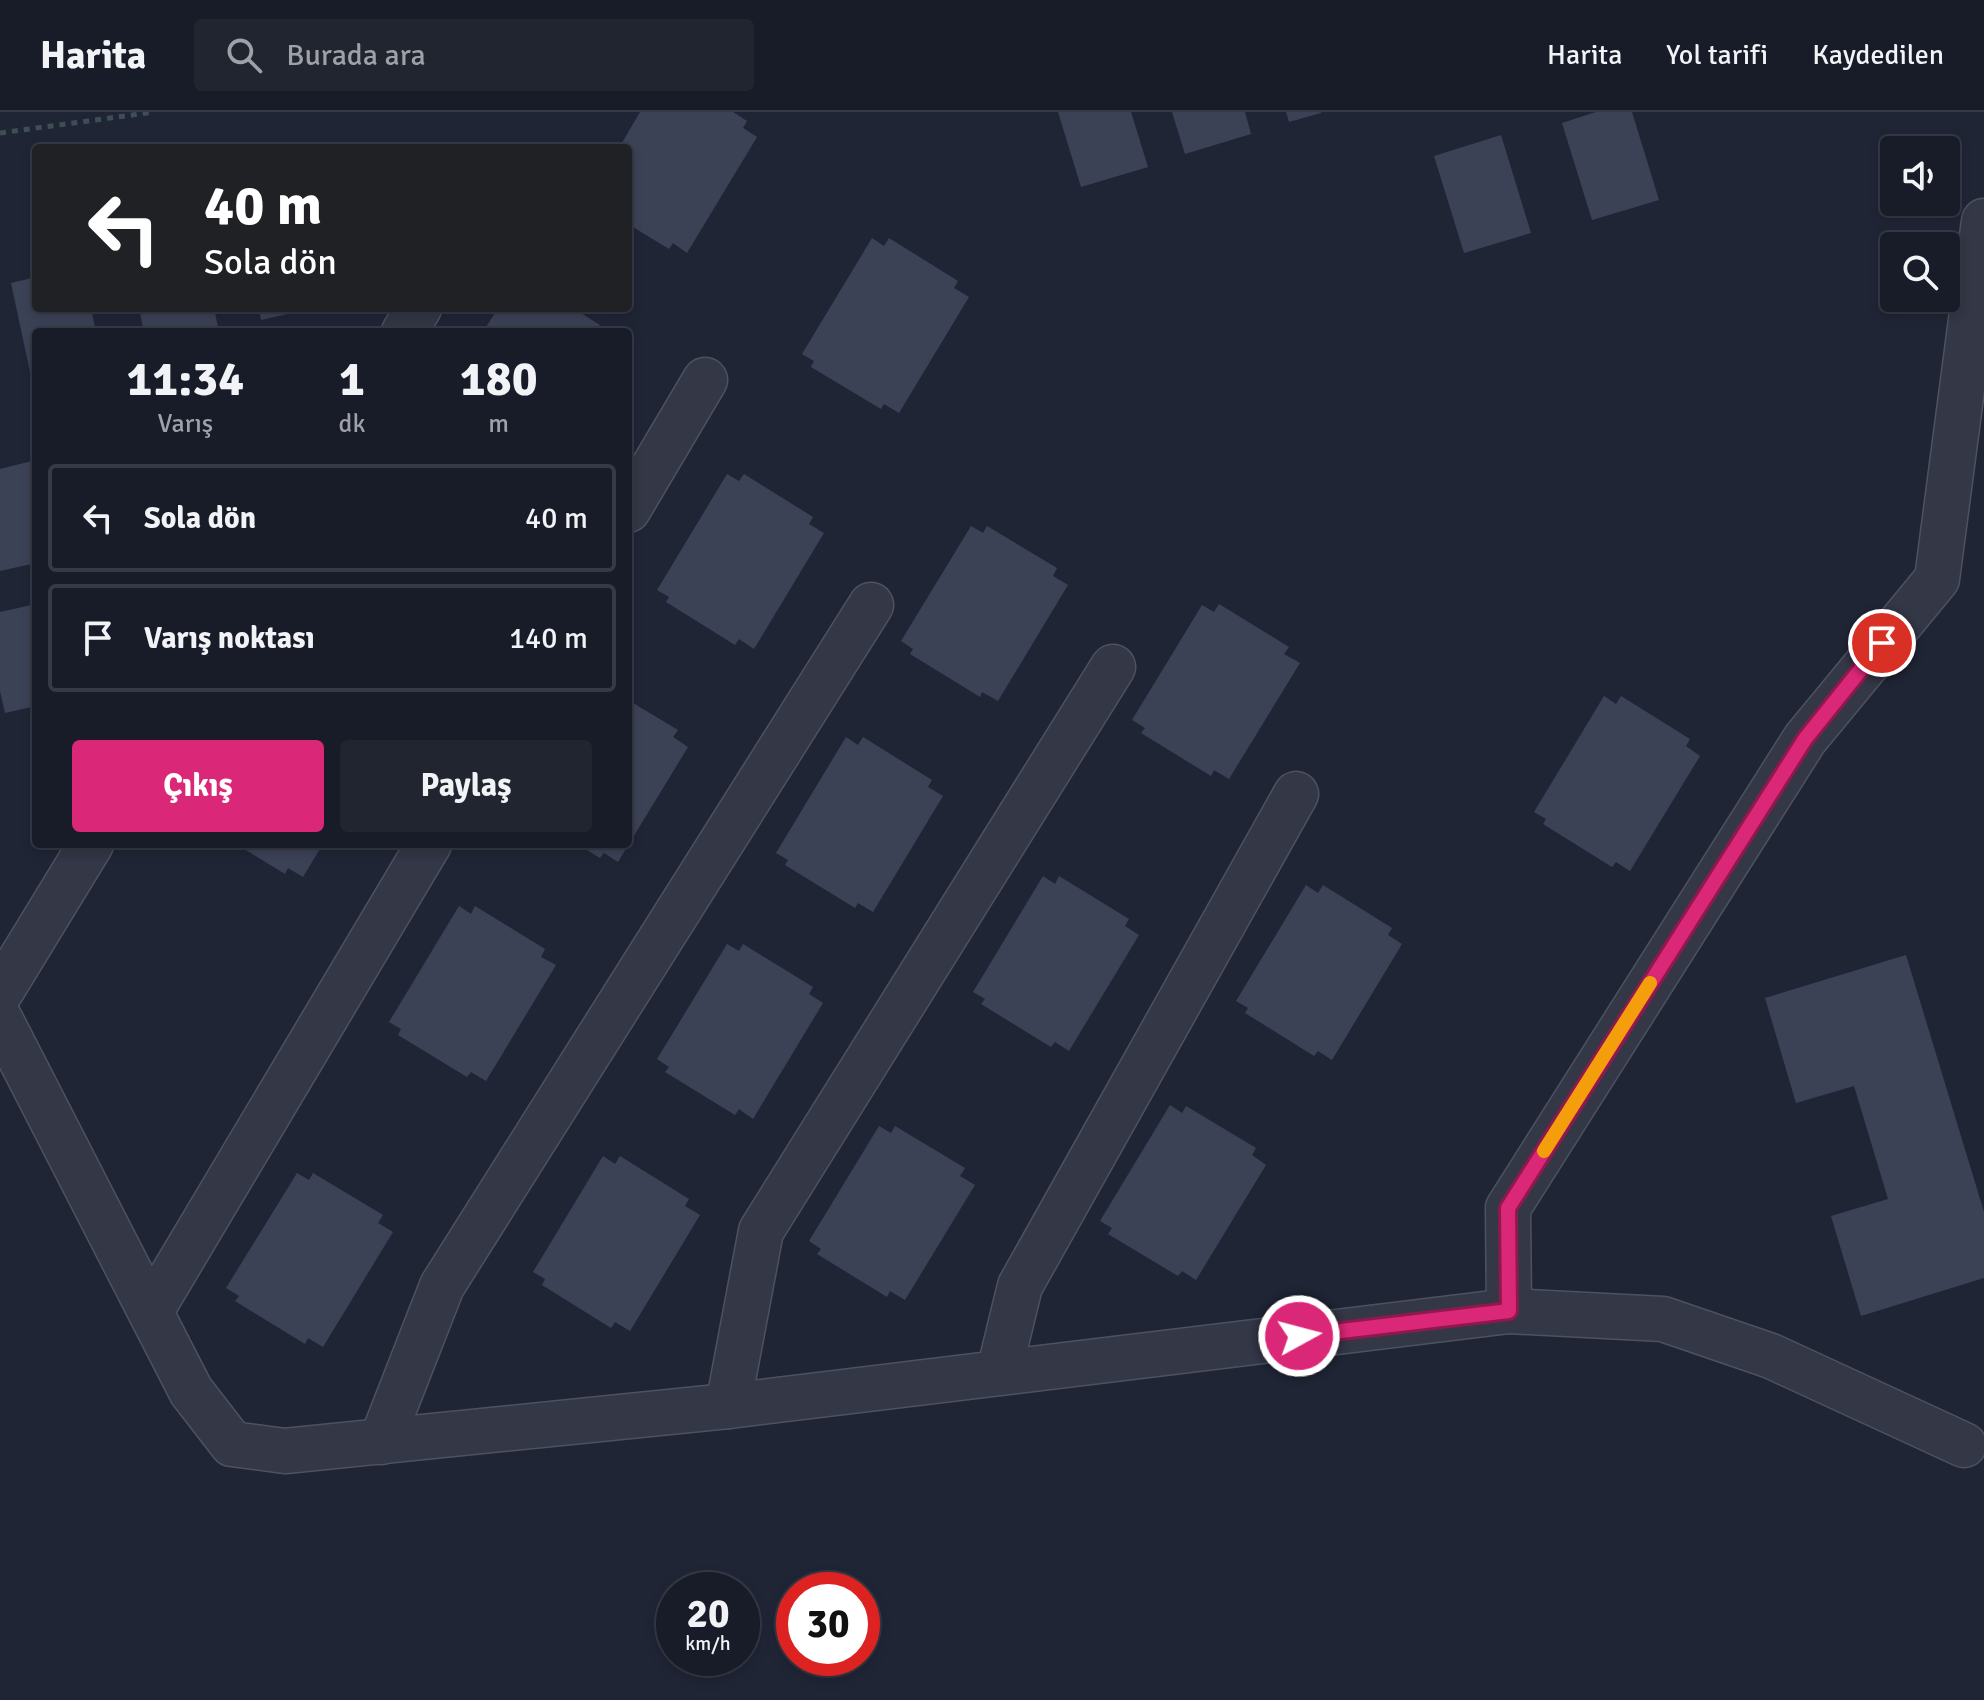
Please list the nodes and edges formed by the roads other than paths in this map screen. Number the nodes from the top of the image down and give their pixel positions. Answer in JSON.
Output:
{"nodes":[{"id":1,"x":1984,"y":221,"type":"edge"},
{"id":2,"x":705,"y":380,"type":"dead end"},
{"id":3,"x":632,"y":503,"type":"edge"},
{"id":4,"x":871,"y":605,"type":"dead end"},
{"id":5,"x":1113,"y":667,"type":"dead end"},
{"id":6,"x":1296,"y":794,"type":"dead end"},
{"id":7,"x":89,"y":848,"type":"edge"},
{"id":8,"x":427,"y":848,"type":"edge"},
{"id":9,"x":0,"y":993,"type":"edge"},
{"id":10,"x":0,"y":1019,"type":"edge"},
{"id":11,"x":151,"y":1311,"type":"junction"},
{"id":12,"x":1509,"y":1311,"type":"junction"},
{"id":13,"x":999,"y":1372,"type":"junction"},
{"id":14,"x":728,"y":1406,"type":"junction"},
{"id":15,"x":381,"y":1442,"type":"junction"},
{"id":16,"x":1964,"y":1445,"type":"dead end"}],
"edges":[{"from":1,"to":12,"type":"street"},
{"from":2,"to":3,"type":"street"},
{"from":4,"to":15,"type":"street"},
{"from":5,"to":14,"type":"street"},
{"from":6,"to":13,"type":"street"},
{"from":7,"to":9,"type":"street"},
{"from":8,"to":11,"type":"street"},
{"from":10,"to":11,"type":"street"},
{"from":11,"to":15,"type":"street"},
{"from":12,"to":13,"type":"street"},
{"from":12,"to":16,"type":"street"},
{"from":13,"to":14,"type":"street"},
{"from":14,"to":15,"type":"street"}]}
